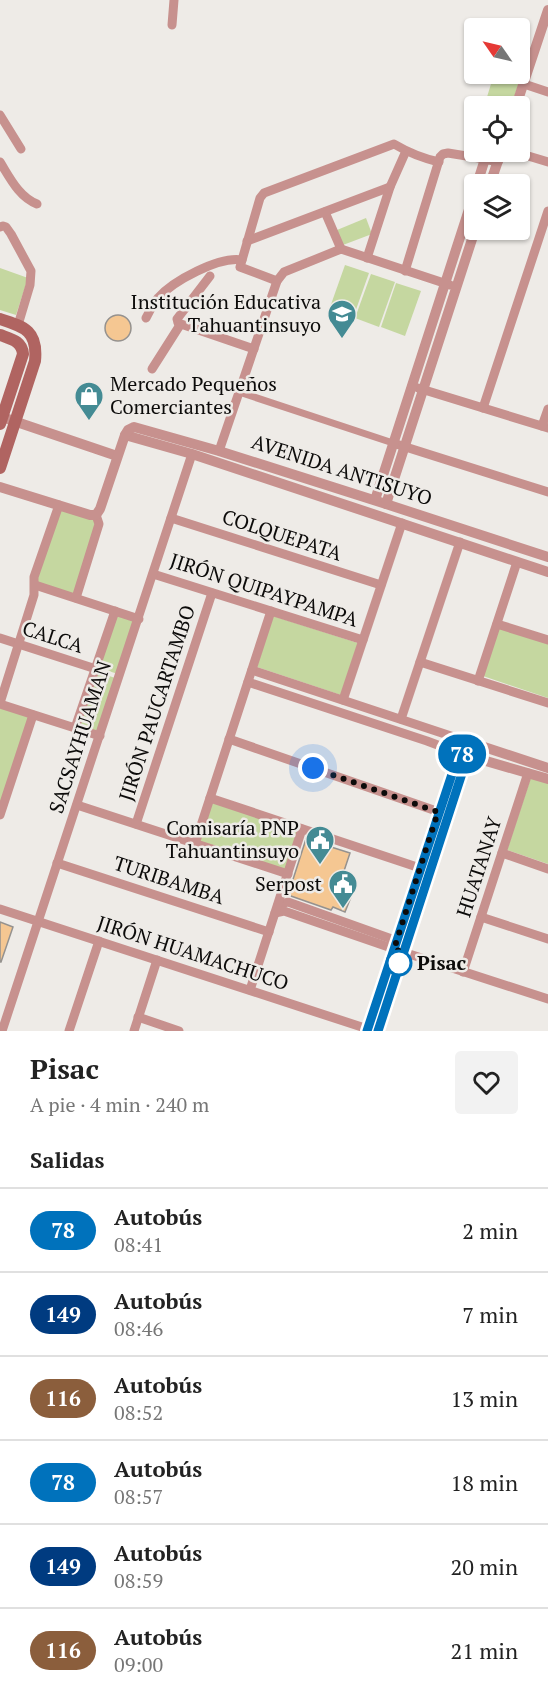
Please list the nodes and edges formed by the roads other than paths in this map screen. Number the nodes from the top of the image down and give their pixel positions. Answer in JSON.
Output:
{"nodes":[{"id":1,"x":174,"y":0,"type":"edge"},
{"id":2,"x":548,"y":10,"type":"edge"},
{"id":3,"x":172,"y":25,"type":"dead end"},
{"id":4,"x":530,"y":66,"type":"edge"},
{"id":5,"x":524,"y":84,"type":"joint"},
{"id":6,"x":548,"y":92,"type":"edge"},
{"id":7,"x":520,"y":96,"type":"edge"},
{"id":8,"x":0,"y":116,"type":"edge"},
{"id":9,"x":21,"y":149,"type":"dead end"},
{"id":10,"x":406,"y":151,"type":"junction"},
{"id":11,"x":464,"y":156,"type":"edge"},
{"id":12,"x":530,"y":157,"type":"edge"},
{"id":13,"x":0,"y":162,"type":"edge"},
{"id":14,"x":438,"y":162,"type":"junction"},
{"id":15,"x":548,"y":162,"type":"edge"},
{"id":16,"x":390,"y":187,"type":"junction"},
{"id":17,"x":37,"y":204,"type":"dead end"},
{"id":18,"x":325,"y":212,"type":"junction"},
{"id":19,"x":548,"y":212,"type":"edge"},
{"id":20,"x":0,"y":227,"type":"edge"},
{"id":21,"x":464,"y":232,"type":"edge"},
{"id":22,"x":470,"y":240,"type":"edge"},
{"id":23,"x":247,"y":241,"type":"junction"},
{"id":24,"x":341,"y":249,"type":"junction"},
{"id":25,"x":367,"y":258,"type":"junction"},
{"id":26,"x":241,"y":264,"type":"junction"},
{"id":27,"x":405,"y":271,"type":"junction"},
{"id":28,"x":210,"y":276,"type":"dead end"},
{"id":29,"x":277,"y":281,"type":"junction"},
{"id":30,"x":450,"y":285,"type":"junction"},
{"id":31,"x":146,"y":318,"type":"dead end"},
{"id":32,"x":0,"y":319,"type":"edge"},
{"id":33,"x":179,"y":322,"type":"junction"},
{"id":34,"x":18,"y":325,"type":"junction"},
{"id":35,"x":0,"y":335,"type":"edge"},
{"id":36,"x":254,"y":350,"type":"junction"},
{"id":37,"x":152,"y":369,"type":"dead end"},
{"id":38,"x":417,"y":388,"type":"junction"},
{"id":39,"x":239,"y":392,"type":"junction"},
{"id":40,"x":483,"y":408,"type":"junction"},
{"id":41,"x":548,"y":409,"type":"edge"},
{"id":42,"x":2,"y":413,"type":"edge"},
{"id":43,"x":15,"y":422,"type":"junction"},
{"id":44,"x":545,"y":427,"type":"edge"},
{"id":45,"x":125,"y":435,"type":"junction"},
{"id":46,"x":393,"y":443,"type":"junction"},
{"id":47,"x":405,"y":447,"type":"junction"},
{"id":48,"x":219,"y":451,"type":"junction"},
{"id":49,"x":192,"y":454,"type":"junction"},
{"id":50,"x":117,"y":456,"type":"junction"},
{"id":51,"x":0,"y":468,"type":"edge"},
{"id":52,"x":0,"y":487,"type":"edge"},
{"id":53,"x":548,"y":492,"type":"edge"},
{"id":54,"x":375,"y":500,"type":"junction"},
{"id":55,"x":386,"y":504,"type":"junction"},
{"id":56,"x":58,"y":505,"type":"junction"},
{"id":57,"x":96,"y":514,"type":"junction"},
{"id":58,"x":171,"y":518,"type":"junction"},
{"id":59,"x":402,"y":523,"type":"junction"},
{"id":60,"x":460,"y":542,"type":"junction"},
{"id":61,"x":548,"y":557,"type":"edge"},
{"id":62,"x":517,"y":562,"type":"junction"},
{"id":63,"x":548,"y":572,"type":"edge"},
{"id":64,"x":153,"y":574,"type":"junction"},
{"id":65,"x":35,"y":585,"type":"junction"},
{"id":66,"x":381,"y":585,"type":"junction"},
{"id":67,"x":212,"y":592,"type":"junction"},
{"id":68,"x":76,"y":598,"type":"junction"},
{"id":69,"x":115,"y":611,"type":"junction"},
{"id":70,"x":271,"y":611,"type":"junction"},
{"id":71,"x":139,"y":619,"type":"junction"},
{"id":72,"x":497,"y":624,"type":"junction"},
{"id":73,"x":0,"y":638,"type":"edge"},
{"id":74,"x":363,"y":640,"type":"junction"},
{"id":75,"x":548,"y":640,"type":"edge"},
{"id":76,"x":18,"y":644,"type":"junction"},
{"id":77,"x":420,"y":662,"type":"junction"},
{"id":78,"x":96,"y":669,"type":"junction"},
{"id":79,"x":252,"y":670,"type":"junction"},
{"id":80,"x":478,"y":681,"type":"junction"},
{"id":81,"x":248,"y":682,"type":"junction"},
{"id":82,"x":343,"y":700,"type":"junction"},
{"id":83,"x":548,"y":703,"type":"edge"},
{"id":84,"x":0,"y":704,"type":"edge"},
{"id":85,"x":33,"y":715,"type":"junction"},
{"id":86,"x":401,"y":719,"type":"junction"},
{"id":87,"x":75,"y":728,"type":"junction"},
{"id":88,"x":100,"y":736,"type":"junction"},
{"id":89,"x":229,"y":739,"type":"junction"},
{"id":90,"x":468,"y":742,"type":"junction"},
{"id":91,"x":463,"y":754,"type":"junction"},
{"id":92,"x":548,"y":768,"type":"edge"},
{"id":93,"x":528,"y":773,"type":"junction"},
{"id":94,"x":548,"y":779,"type":"edge"},
{"id":95,"x":210,"y":798,"type":"junction"},
{"id":96,"x":77,"y":805,"type":"junction"},
{"id":97,"x":0,"y":812,"type":"edge"},
{"id":98,"x":443,"y":814,"type":"junction"},
{"id":99,"x":136,"y":824,"type":"junction"},
{"id":100,"x":302,"y":829,"type":"junction"},
{"id":101,"x":195,"y":843,"type":"junction"},
{"id":102,"x":502,"y":853,"type":"junction"},
{"id":103,"x":57,"y":862,"type":"junction"},
{"id":104,"x":420,"y":868,"type":"junction"},
{"id":105,"x":548,"y":869,"type":"edge"},
{"id":106,"x":288,"y":874,"type":"junction"},
{"id":107,"x":0,"y":909,"type":"edge"},
{"id":108,"x":276,"y":909,"type":"junction"},
{"id":109,"x":481,"y":916,"type":"junction"},
{"id":110,"x":38,"y":921,"type":"junction"},
{"id":111,"x":268,"y":932,"type":"junction"},
{"id":112,"x":548,"y":939,"type":"edge"},
{"id":113,"x":99,"y":941,"type":"junction"},
{"id":114,"x":400,"y":947,"type":"junction"},
{"id":115,"x":157,"y":960,"type":"junction"},
{"id":116,"x":463,"y":972,"type":"junction"},
{"id":117,"x":250,"y":990,"type":"junction"},
{"id":118,"x":548,"y":999,"type":"edge"},
{"id":119,"x":138,"y":1017,"type":"junction"},
{"id":120,"x":372,"y":1030,"type":"edge"},
{"id":121,"x":2,"y":1031,"type":"edge"},
{"id":122,"x":69,"y":1031,"type":"edge"},
{"id":123,"x":134,"y":1031,"type":"edge"},
{"id":124,"x":179,"y":1031,"type":"edge"}],
"edges":[{"from":1,"to":3,"type":"street"},
{"from":2,"to":4,"type":"street"},
{"from":5,"to":6,"type":"street"},
{"from":5,"to":7,"type":"street"},
{"from":8,"to":9,"type":"street"},
{"from":10,"to":14,"type":"street"},
{"from":10,"to":16,"type":"street"},
{"from":10,"to":23,"type":"street"},
{"from":11,"to":14,"type":"street"},
{"from":12,"to":15,"type":"street"},
{"from":13,"to":17,"type":"street"},
{"from":14,"to":27,"type":"street"},
{"from":16,"to":18,"type":"street"},
{"from":16,"to":25,"type":"street"},
{"from":18,"to":23,"type":"street"},
{"from":18,"to":24,"type":"street"},
{"from":19,"to":40,"type":"street"},
{"from":20,"to":34,"type":"street"},
{"from":21,"to":30,"type":"street"},
{"from":22,"to":30,"type":"street"},
{"from":23,"to":26,"type":"street"},
{"from":24,"to":25,"type":"street"},
{"from":24,"to":29,"type":"street"},
{"from":25,"to":27,"type":"street"},
{"from":26,"to":29,"type":"street"},
{"from":26,"to":31,"type":"street"},
{"from":27,"to":30,"type":"street"},
{"from":28,"to":33,"type":"street"},
{"from":29,"to":36,"type":"street"},
{"from":30,"to":38,"type":"street"},
{"from":32,"to":34,"type":"main road"},
{"from":33,"to":36,"type":"street"},
{"from":33,"to":37,"type":"street"},
{"from":34,"to":43,"type":"main road"},
{"from":35,"to":42,"type":"main road"},
{"from":36,"to":39,"type":"street"},
{"from":38,"to":40,"type":"street"},
{"from":38,"to":46,"type":"street"},
{"from":38,"to":47,"type":"street"},
{"from":39,"to":46,"type":"street"},
{"from":39,"to":48,"type":"street"},
{"from":40,"to":44,"type":"street"},
{"from":41,"to":44,"type":"street"},
{"from":42,"to":43,"type":"street"},
{"from":43,"to":50,"type":"street"},
{"from":43,"to":51,"type":"main road"},
{"from":45,"to":48,"type":"street","name":"AVENIDA ANTISUYO"},
{"from":45,"to":49,"type":"street","name":"AVENIDA ANTISUYO"},
{"from":45,"to":50,"type":"street"},
{"from":46,"to":47,"type":"street"},
{"from":46,"to":54,"type":"street"},
{"from":47,"to":53,"type":"street"},
{"from":47,"to":55,"type":"street"},
{"from":48,"to":54,"type":"street","name":"AVENIDA ANTISUYO"},
{"from":49,"to":58,"type":"street","name":"SACSAYHUAMAN"},
{"from":49,"to":59,"type":"street","name":"AVENIDA ANTISUYO"},
{"from":50,"to":57,"type":"street"},
{"from":52,"to":56,"type":"street"},
{"from":54,"to":55,"type":"street","name":"AVENIDA ANTISUYO"},
{"from":55,"to":61,"type":"street","name":"AVENIDA ANTISUYO"},
{"from":56,"to":57,"type":"street"},
{"from":56,"to":65,"type":"street"},
{"from":57,"to":68,"type":"street"},
{"from":58,"to":64,"type":"street","name":"SACSAYHUAMAN"},
{"from":58,"to":66,"type":"street","name":"COLQUEPATA"},
{"from":59,"to":60,"type":"street","name":"AVENIDA ANTISUYO"},
{"from":59,"to":66,"type":"street"},
{"from":60,"to":62,"type":"street","name":"AVENIDA ANTISUYO"},
{"from":60,"to":77,"type":"street"},
{"from":62,"to":63,"type":"street","name":"AVENIDA ANTISUYO"},
{"from":62,"to":72,"type":"street"},
{"from":64,"to":67,"type":"street","name":"JIRÓN QUIPAYPAMPA"},
{"from":64,"to":71,"type":"street","name":"SACSAYHUAMAN"},
{"from":65,"to":68,"type":"street"},
{"from":65,"to":76,"type":"street"},
{"from":66,"to":74,"type":"street"},
{"from":67,"to":70,"type":"street","name":"JIRÓN QUIPAYPAMPA"},
{"from":67,"to":99,"type":"street","name":"JIRÓN PAUCARTAMBO"},
{"from":68,"to":69,"type":"street"},
{"from":69,"to":71,"type":"street"},
{"from":69,"to":78,"type":"street"},
{"from":70,"to":74,"type":"street","name":"JIRÓN QUIPAYPAMPA"},
{"from":70,"to":79,"type":"street"},
{"from":71,"to":88,"type":"street","name":"SACSAYHUAMAN"},
{"from":72,"to":75,"type":"street"},
{"from":72,"to":80,"type":"street"},
{"from":73,"to":76,"type":"street","name":"CALCA"},
{"from":74,"to":82,"type":"street"},
{"from":76,"to":78,"type":"street","name":"CALCA"},
{"from":76,"to":84,"type":"street"},
{"from":77,"to":80,"type":"street"},
{"from":77,"to":86,"type":"street"},
{"from":78,"to":87,"type":"street"},
{"from":79,"to":81,"type":"street"},
{"from":79,"to":82,"type":"street"},
{"from":80,"to":83,"type":"street"},
{"from":81,"to":89,"type":"street"},
{"from":81,"to":91,"type":"street"},
{"from":82,"to":86,"type":"street"},
{"from":84,"to":85,"type":"street"},
{"from":85,"to":87,"type":"street"},
{"from":85,"to":97,"type":"street"},
{"from":86,"to":90,"type":"street"},
{"from":87,"to":88,"type":"street"},
{"from":88,"to":96,"type":"street","name":"SACSAYHUAMAN"},
{"from":89,"to":95,"type":"street"},
{"from":89,"to":98,"type":"street"},
{"from":90,"to":91,"type":"street"},
{"from":90,"to":92,"type":"street"},
{"from":91,"to":93,"type":"street"},
{"from":91,"to":98,"type":"street"},
{"from":93,"to":94,"type":"street"},
{"from":93,"to":102,"type":"street","name":"HUATANAY"},
{"from":95,"to":100,"type":"street"},
{"from":95,"to":101,"type":"street"},
{"from":96,"to":99,"type":"street"},
{"from":96,"to":103,"type":"street","name":"SACSAYHUAMAN"},
{"from":98,"to":104,"type":"street"},
{"from":98,"to":114,"type":"street"},
{"from":99,"to":101,"type":"street"},
{"from":100,"to":104,"type":"street"},
{"from":100,"to":106,"type":"street"},
{"from":101,"to":106,"type":"street"},
{"from":102,"to":105,"type":"street"},
{"from":102,"to":109,"type":"street","name":"HUATANAY"},
{"from":103,"to":110,"type":"street","name":"SACSAYHUAMAN"},
{"from":103,"to":111,"type":"street","name":"TURIBAMBA"},
{"from":104,"to":114,"type":"street"},
{"from":106,"to":108,"type":"street"},
{"from":107,"to":110,"type":"street","name":"JIRÓN HUAMACHUCO"},
{"from":108,"to":111,"type":"street"},
{"from":108,"to":114,"type":"street"},
{"from":109,"to":112,"type":"street"},
{"from":109,"to":116,"type":"street","name":"HUATANAY"},
{"from":110,"to":113,"type":"street","name":"JIRÓN HUAMACHUCO"},
{"from":110,"to":121,"type":"street","name":"SACSAYHUAMAN"},
{"from":111,"to":117,"type":"street"},
{"from":113,"to":115,"type":"street","name":"JIRÓN HUAMACHUCO"},
{"from":113,"to":122,"type":"street"},
{"from":114,"to":116,"type":"street"},
{"from":114,"to":120,"type":"street"},
{"from":115,"to":117,"type":"street","name":"JIRÓN HUAMACHUCO"},
{"from":115,"to":119,"type":"street"},
{"from":116,"to":118,"type":"street"},
{"from":117,"to":120,"type":"street","name":"JIRÓN HUAMACHUCO"},
{"from":119,"to":123,"type":"street"},
{"from":119,"to":124,"type":"street"}]}
